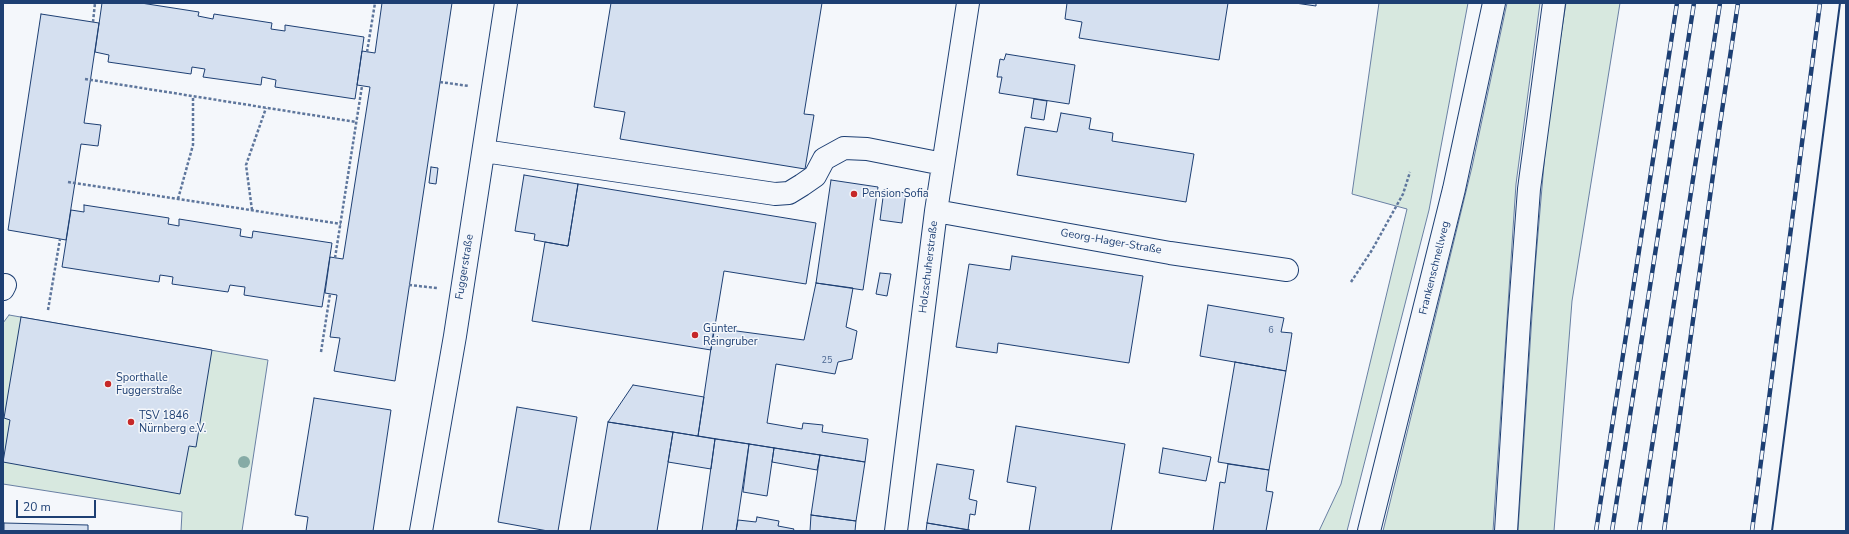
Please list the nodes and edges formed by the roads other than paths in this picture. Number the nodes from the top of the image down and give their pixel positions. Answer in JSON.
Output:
{"nodes":[{"id":1,"x":506,"y":3,"type":"edge"},
{"id":2,"x":968,"y":3,"type":"edge"},
{"id":3,"x":1494,"y":3,"type":"edge"},
{"id":4,"x":1554,"y":3,"type":"edge"},
{"id":5,"x":484,"y":151,"type":"junction"},
{"id":6,"x":943,"y":164,"type":"junction"},
{"id":7,"x":936,"y":211,"type":"junction"},
{"id":8,"x":1287,"y":270,"type":"dead end"},
{"id":9,"x":421,"y":531,"type":"edge"},
{"id":10,"x":896,"y":531,"type":"edge"},
{"id":11,"x":1369,"y":531,"type":"edge"},
{"id":12,"x":1506,"y":531,"type":"edge"}],
"edges":[{"from":1,"to":5,"type":"main road","name":"Fuggerstraße"},
{"from":2,"to":6,"type":"main road","name":"Holzschuherstraße"},
{"from":3,"to":11,"type":"main road","name":"Frankenschnellweg"},
{"from":4,"to":12,"type":"main road"},
{"from":5,"to":6,"type":"main road"},
{"from":5,"to":9,"type":"main road","name":"Fuggerstraße"},
{"from":6,"to":7,"type":"main road","name":"Holzschuherstraße"},
{"from":7,"to":8,"type":"main road","name":"Georg-Hager-Straße"},
{"from":7,"to":10,"type":"main road","name":"Holzschuherstraße"}]}
